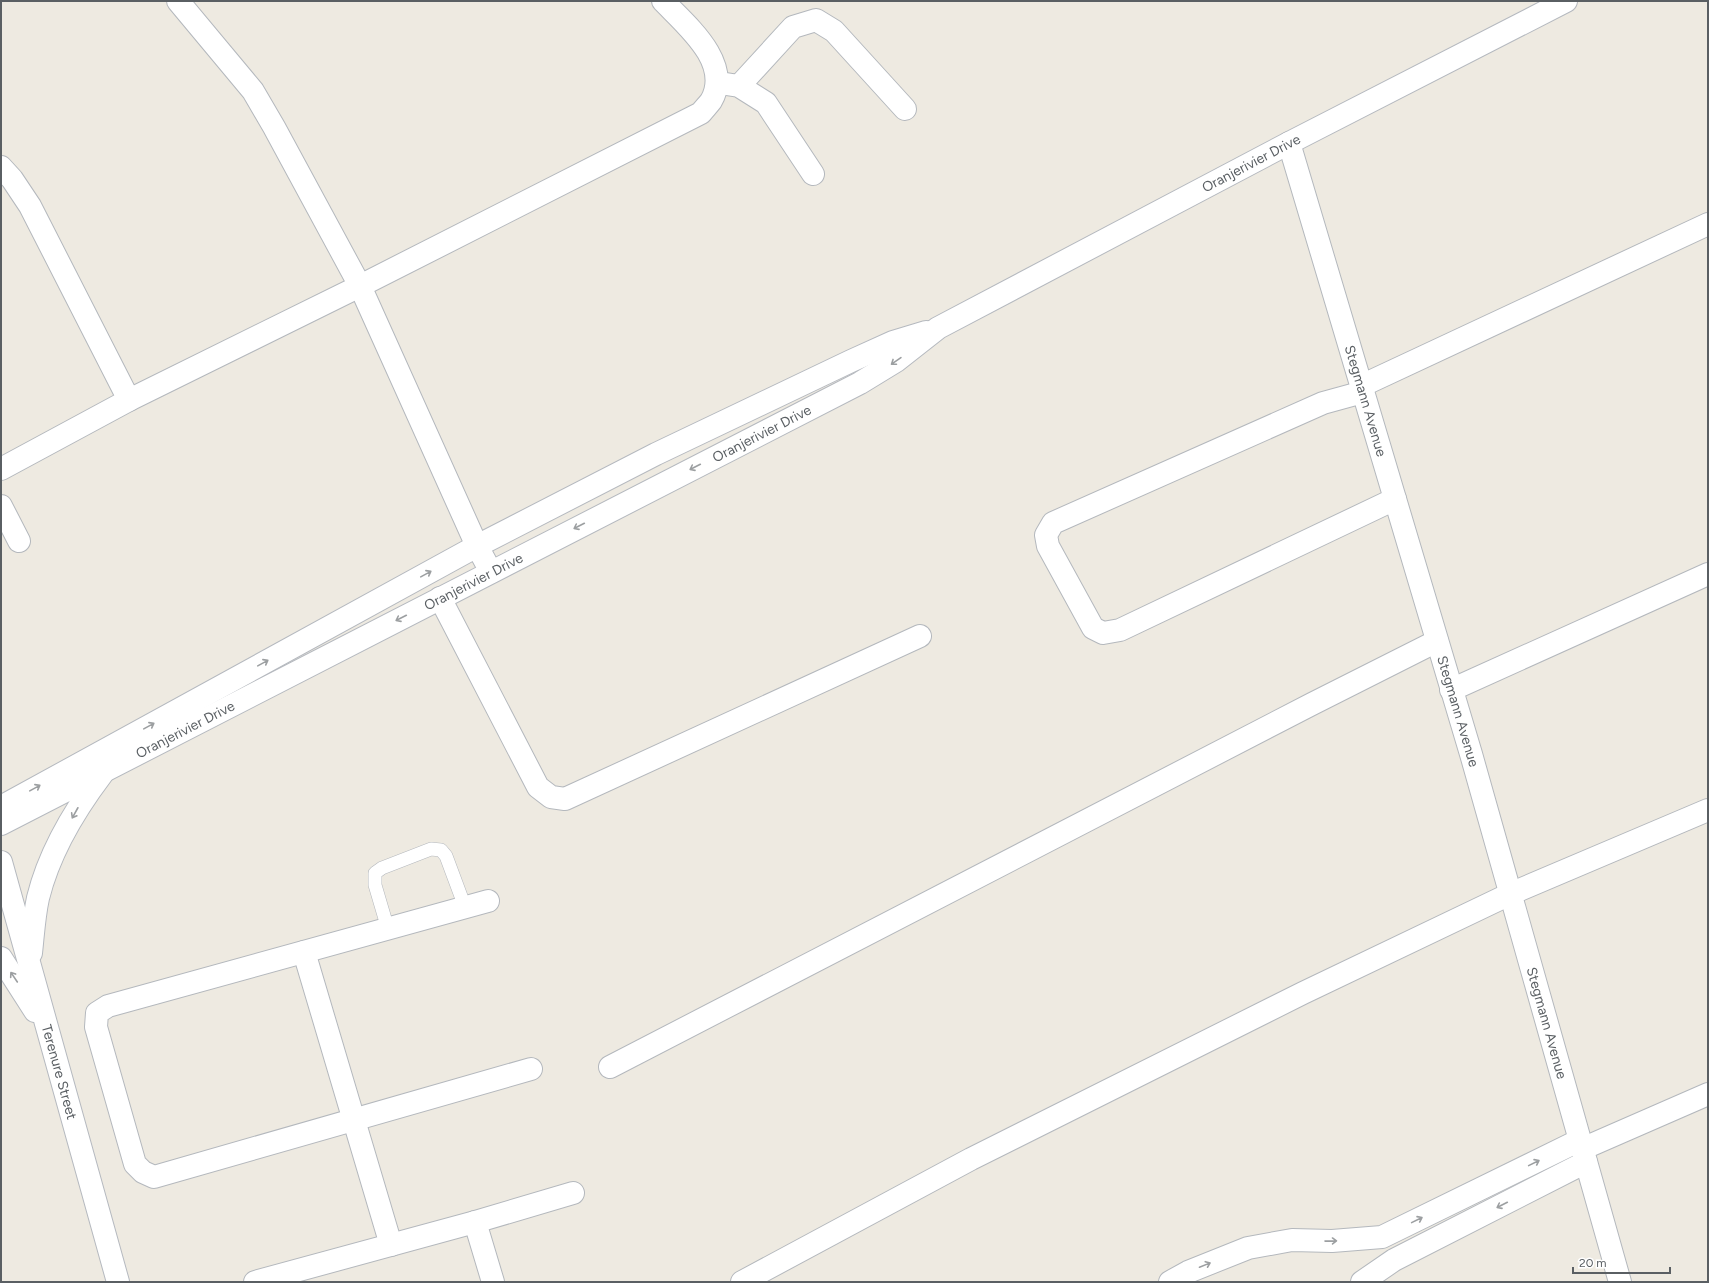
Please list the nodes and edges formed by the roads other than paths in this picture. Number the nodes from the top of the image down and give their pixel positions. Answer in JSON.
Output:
{"nodes":[{"id":1,"x":178,"y":1,"type":"edge"},
{"id":2,"x":663,"y":1,"type":"edge"},
{"id":3,"x":1566,"y":1,"type":"edge"},
{"id":4,"x":717,"y":82,"type":"junction"},
{"id":5,"x":739,"y":86,"type":"junction"},
{"id":6,"x":905,"y":109,"type":"dead end"},
{"id":7,"x":1289,"y":143,"type":"junction"},
{"id":8,"x":1,"y":167,"type":"edge"},
{"id":9,"x":813,"y":174,"type":"dead end"},
{"id":10,"x":1708,"y":224,"type":"edge"},
{"id":11,"x":360,"y":286,"type":"junction"},
{"id":12,"x":938,"y":328,"type":"junction"},
{"id":13,"x":1362,"y":389,"type":"junction"},
{"id":14,"x":129,"y":400,"type":"junction"},
{"id":15,"x":1,"y":468,"type":"edge"},
{"id":16,"x":1395,"y":499,"type":"junction"},
{"id":17,"x":1,"y":506,"type":"edge"},
{"id":18,"x":19,"y":541,"type":"dead end"},
{"id":19,"x":477,"y":546,"type":"junction"},
{"id":20,"x":491,"y":572,"type":"junction"},
{"id":21,"x":1708,"y":574,"type":"edge"},
{"id":22,"x":440,"y":598,"type":"junction"},
{"id":23,"x":920,"y":636,"type":"dead end"},
{"id":24,"x":1437,"y":642,"type":"junction"},
{"id":25,"x":1451,"y":690,"type":"junction"},
{"id":26,"x":105,"y":770,"type":"junction"},
{"id":27,"x":1,"y":807,"type":"edge"},
{"id":28,"x":1708,"y":810,"type":"edge"},
{"id":29,"x":1,"y":824,"type":"edge"},
{"id":30,"x":1,"y":862,"type":"edge"},
{"id":31,"x":1510,"y":894,"type":"junction"},
{"id":32,"x":488,"y":901,"type":"dead end"},
{"id":33,"x":465,"y":907,"type":"junction"},
{"id":34,"x":388,"y":929,"type":"junction"},
{"id":35,"x":304,"y":952,"type":"junction"},
{"id":36,"x":1,"y":958,"type":"edge"},
{"id":37,"x":30,"y":966,"type":"junction"},
{"id":38,"x":49,"y":1034,"type":"junction"},
{"id":39,"x":610,"y":1067,"type":"dead end"},
{"id":40,"x":531,"y":1069,"type":"dead end"},
{"id":41,"x":1708,"y":1094,"type":"edge"},
{"id":42,"x":354,"y":1120,"type":"junction"},
{"id":43,"x":1583,"y":1150,"type":"junction"},
{"id":44,"x":573,"y":1193,"type":"dead end"},
{"id":45,"x":475,"y":1222,"type":"junction"},
{"id":46,"x":391,"y":1245,"type":"junction"},
{"id":47,"x":118,"y":1282,"type":"edge"},
{"id":48,"x":255,"y":1282,"type":"edge"},
{"id":49,"x":494,"y":1282,"type":"edge"},
{"id":50,"x":742,"y":1282,"type":"edge"},
{"id":51,"x":1170,"y":1282,"type":"edge"},
{"id":52,"x":1362,"y":1282,"type":"edge"},
{"id":53,"x":1620,"y":1282,"type":"edge"}],
"edges":[{"from":1,"to":11,"type":"street"},
{"from":2,"to":4,"type":"street"},
{"from":3,"to":7,"type":"street","name":"Oranjerivier Drive"},
{"from":4,"to":5,"type":"street"},
{"from":4,"to":11,"type":"street"},
{"from":5,"to":6,"type":"street"},
{"from":5,"to":9,"type":"street"},
{"from":7,"to":12,"type":"street","name":"Oranjerivier Drive"},
{"from":7,"to":13,"type":"street","name":"Stegmann Avenue"},
{"from":8,"to":14,"type":"street"},
{"from":10,"to":13,"type":"street"},
{"from":11,"to":14,"type":"street"},
{"from":11,"to":19,"type":"street"},
{"from":12,"to":19,"type":"street","name":"Oranjerivier Drive"},
{"from":12,"to":20,"type":"street","name":"Oranjerivier Drive","one_way":true},
{"from":13,"to":16,"type":"street","name":"Stegmann Avenue"},
{"from":13,"to":16,"type":"street"},
{"from":14,"to":15,"type":"street"},
{"from":16,"to":24,"type":"street","name":"Stegmann Avenue"},
{"from":17,"to":18,"type":"street"},
{"from":19,"to":20,"type":"street"},
{"from":27,"to":19,"type":"street","name":"Oranjerivier Drive","one_way":true},
{"from":20,"to":22,"type":"street","name":"Oranjerivier Drive"},
{"from":21,"to":25,"type":"street"},
{"from":22,"to":23,"type":"street"},
{"from":22,"to":26,"type":"street","name":"Oranjerivier Drive","one_way":true},
{"from":24,"to":25,"type":"street","name":"Stegmann Avenue"},
{"from":24,"to":39,"type":"street"},
{"from":25,"to":31,"type":"street","name":"Stegmann Avenue"},
{"from":26,"to":29,"type":"street","name":"Oranjerivier Drive"},
{"from":26,"to":37,"type":"street","one_way":true},
{"from":28,"to":31,"type":"street"},
{"from":30,"to":37,"type":"street","name":"Terenure Street"},
{"from":31,"to":43,"type":"street","name":"Stegmann Avenue"},
{"from":31,"to":50,"type":"street"},
{"from":32,"to":33,"type":"street"},
{"from":33,"to":34,"type":"street"},
{"from":33,"to":34,"type":"lane"},
{"from":34,"to":35,"type":"street"},
{"from":35,"to":42,"type":"street"},
{"from":35,"to":42,"type":"street"},
{"from":38,"to":36,"type":"street","one_way":true},
{"from":37,"to":38,"type":"street","name":"Terenure Street"},
{"from":38,"to":47,"type":"street","name":"Terenure Street"},
{"from":40,"to":42,"type":"street"},
{"from":41,"to":43,"type":"street"},
{"from":42,"to":46,"type":"street"},
{"from":51,"to":43,"type":"street","one_way":true},
{"from":43,"to":52,"type":"street","one_way":true},
{"from":43,"to":53,"type":"street","name":"Stegmann Avenue"},
{"from":44,"to":45,"type":"street"},
{"from":45,"to":46,"type":"street"},
{"from":45,"to":49,"type":"street"},
{"from":46,"to":48,"type":"street"}]}
